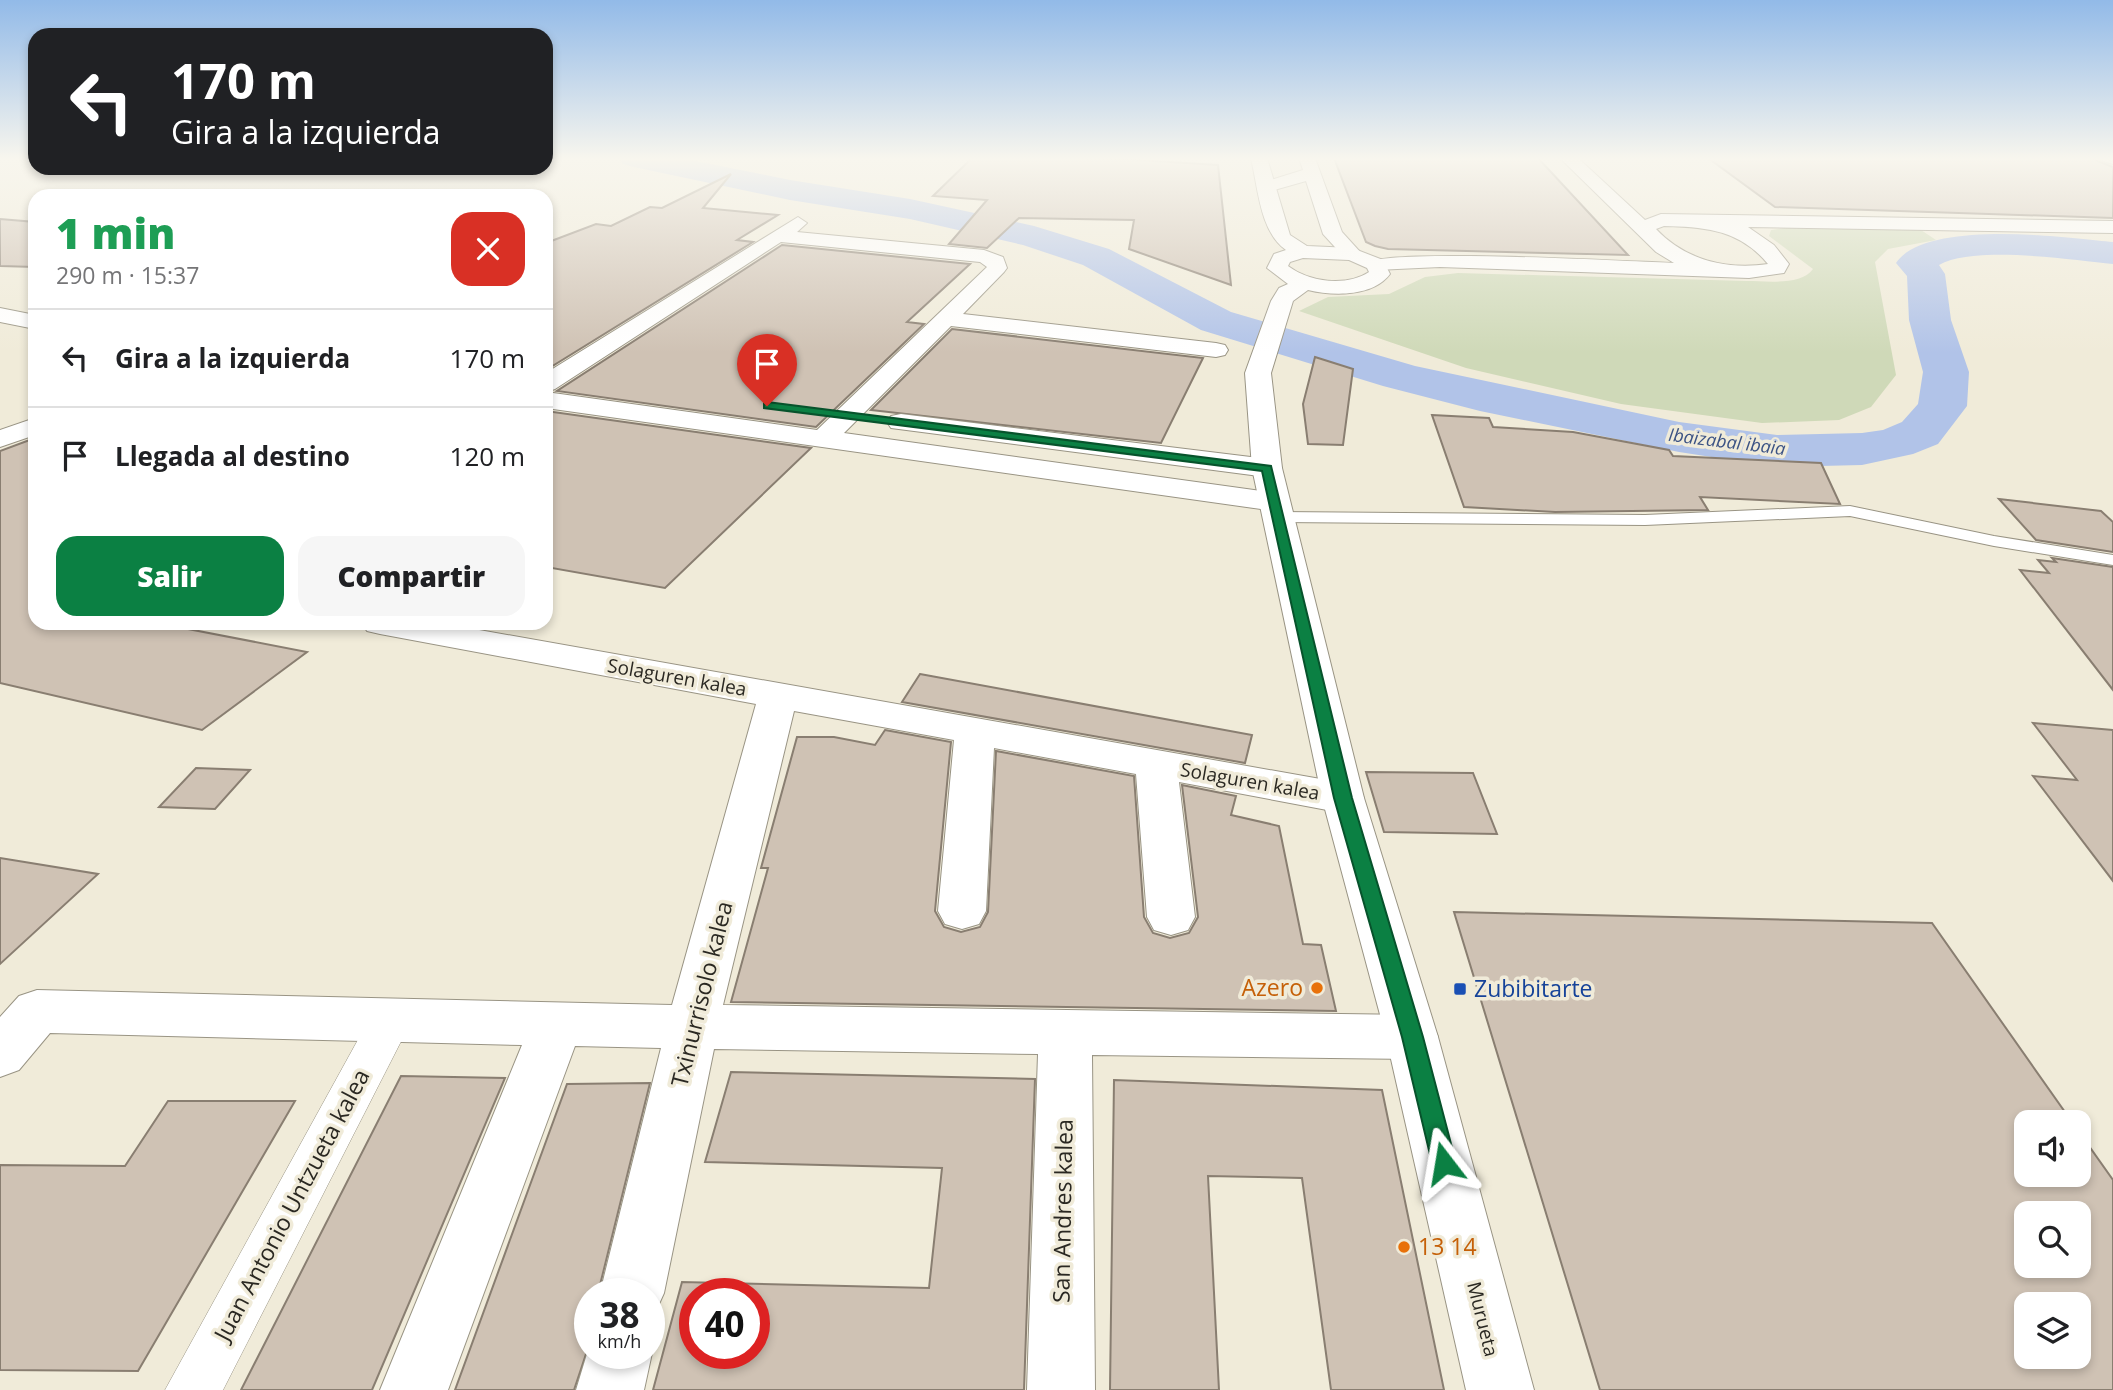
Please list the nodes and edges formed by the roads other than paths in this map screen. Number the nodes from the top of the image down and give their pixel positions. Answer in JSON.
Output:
{"nodes":[{"id":1,"x":797,"y":223,"type":"edge"},
{"id":2,"x":1276,"y":223,"type":"edge"},
{"id":3,"x":1329,"y":223,"type":"edge"},
{"id":4,"x":1638,"y":223,"type":"edge"},
{"id":5,"x":1655,"y":223,"type":"edge"},
{"id":6,"x":1727,"y":223,"type":"edge"},
{"id":7,"x":1747,"y":225,"type":"junction"},
{"id":8,"x":2113,"y":227,"type":"edge"},
{"id":9,"x":1643,"y":228,"type":"junction"},
{"id":10,"x":777,"y":236,"type":"junction"},
{"id":11,"x":1665,"y":249,"type":"junction"},
{"id":12,"x":1302,"y":252,"type":"junction"},
{"id":13,"x":1352,"y":254,"type":"junction"},
{"id":14,"x":1376,"y":264,"type":"junction"},
{"id":15,"x":1622,"y":265,"type":"junction"},
{"id":16,"x":1733,"y":271,"type":"junction"},
{"id":17,"x":1306,"y":282,"type":"junction"},
{"id":18,"x":0,"y":315,"type":"edge"},
{"id":19,"x":946,"y":319,"type":"junction"},
{"id":20,"x":28,"y":321,"type":"edge"},
{"id":21,"x":1216,"y":350,"type":"dead end"},
{"id":22,"x":553,"y":382,"type":"edge"},
{"id":23,"x":553,"y":386,"type":"edge"},
{"id":24,"x":553,"y":386,"type":"edge"},
{"id":25,"x":847,"y":416,"type":"junction"},
{"id":26,"x":28,"y":429,"type":"edge"},
{"id":27,"x":0,"y":439,"type":"edge"},
{"id":28,"x":824,"y":439,"type":"junction"},
{"id":29,"x":1274,"y":496,"type":"junction"},
{"id":30,"x":2113,"y":560,"type":"edge"},
{"id":31,"x":419,"y":630,"type":"edge"},
{"id":32,"x":778,"y":695,"type":"junction"},
{"id":33,"x":975,"y":731,"type":"junction"},
{"id":34,"x":1156,"y":764,"type":"junction"},
{"id":35,"x":1343,"y":798,"type":"junction"},
{"id":36,"x":962,"y":911,"type":"dead end"},
{"id":37,"x":1171,"y":918,"type":"dead end"},
{"id":38,"x":391,"y":1020,"type":"junction"},
{"id":39,"x":557,"y":1024,"type":"junction"},
{"id":40,"x":692,"y":1027,"type":"junction"},
{"id":41,"x":1065,"y":1033,"type":"junction"},
{"id":42,"x":1412,"y":1037,"type":"junction"},
{"id":43,"x":0,"y":1054,"type":"edge"},
{"id":44,"x":635,"y":1278,"type":"edge"},
{"id":45,"x":615,"y":1369,"type":"edge"},
{"id":46,"x":193,"y":1390,"type":"edge"},
{"id":47,"x":414,"y":1390,"type":"edge"},
{"id":48,"x":610,"y":1390,"type":"edge"},
{"id":49,"x":1061,"y":1390,"type":"edge"},
{"id":50,"x":1500,"y":1390,"type":"edge"}],
"edges":[{"from":1,"to":10,"type":"street"},
{"from":2,"to":12,"type":"street"},
{"from":3,"to":13,"type":"street"},
{"from":4,"to":9,"type":"street"},
{"from":5,"to":9,"type":"street"},
{"from":6,"to":7,"type":"street"},
{"from":7,"to":8,"type":"street"},
{"from":7,"to":16,"type":"street"},
{"from":9,"to":11,"type":"street"},
{"from":10,"to":19,"type":"street"},
{"from":10,"to":22,"type":"street"},
{"from":11,"to":15,"type":"street"},
{"from":11,"to":16,"type":"street"},
{"from":12,"to":13,"type":"street"},
{"from":12,"to":17,"type":"street"},
{"from":13,"to":14,"type":"street"},
{"from":14,"to":15,"type":"street"},
{"from":14,"to":17,"type":"street"},
{"from":15,"to":16,"type":"street"},
{"from":17,"to":29,"type":"street","name":"Murueta"},
{"from":18,"to":20,"type":"street"},
{"from":19,"to":21,"type":"street"},
{"from":19,"to":25,"type":"street"},
{"from":23,"to":25,"type":"street"},
{"from":24,"to":28,"type":"street"},
{"from":25,"to":28,"type":"street"},
{"from":25,"to":29,"type":"street"},
{"from":26,"to":27,"type":"street"},
{"from":28,"to":29,"type":"street"},
{"from":29,"to":30,"type":"lane"},
{"from":29,"to":35,"type":"street","name":"Murueta"},
{"from":31,"to":32,"type":"street","name":"Solaguren kalea"},
{"from":32,"to":33,"type":"street","name":"Solaguren kalea"},
{"from":32,"to":40,"type":"street","name":"Txinurrisolo kalea"},
{"from":33,"to":34,"type":"street","name":"Solaguren kalea"},
{"from":33,"to":36,"type":"street"},
{"from":34,"to":35,"type":"street","name":"Solaguren kalea"},
{"from":34,"to":37,"type":"street","name":"Solaguren kalea"},
{"from":35,"to":42,"type":"street","name":"Murueta"},
{"from":38,"to":39,"type":"street"},
{"from":38,"to":43,"type":"street"},
{"from":38,"to":46,"type":"street","name":"Juan Antonio Untzueta kalea"},
{"from":39,"to":40,"type":"street"},
{"from":39,"to":47,"type":"street"},
{"from":40,"to":41,"type":"street"},
{"from":40,"to":44,"type":"street","name":"Txinurrisolo kalea"},
{"from":41,"to":42,"type":"street"},
{"from":41,"to":49,"type":"street","name":"San Andres kalea"},
{"from":42,"to":50,"type":"street","name":"Murueta"},
{"from":45,"to":48,"type":"street"}]}
